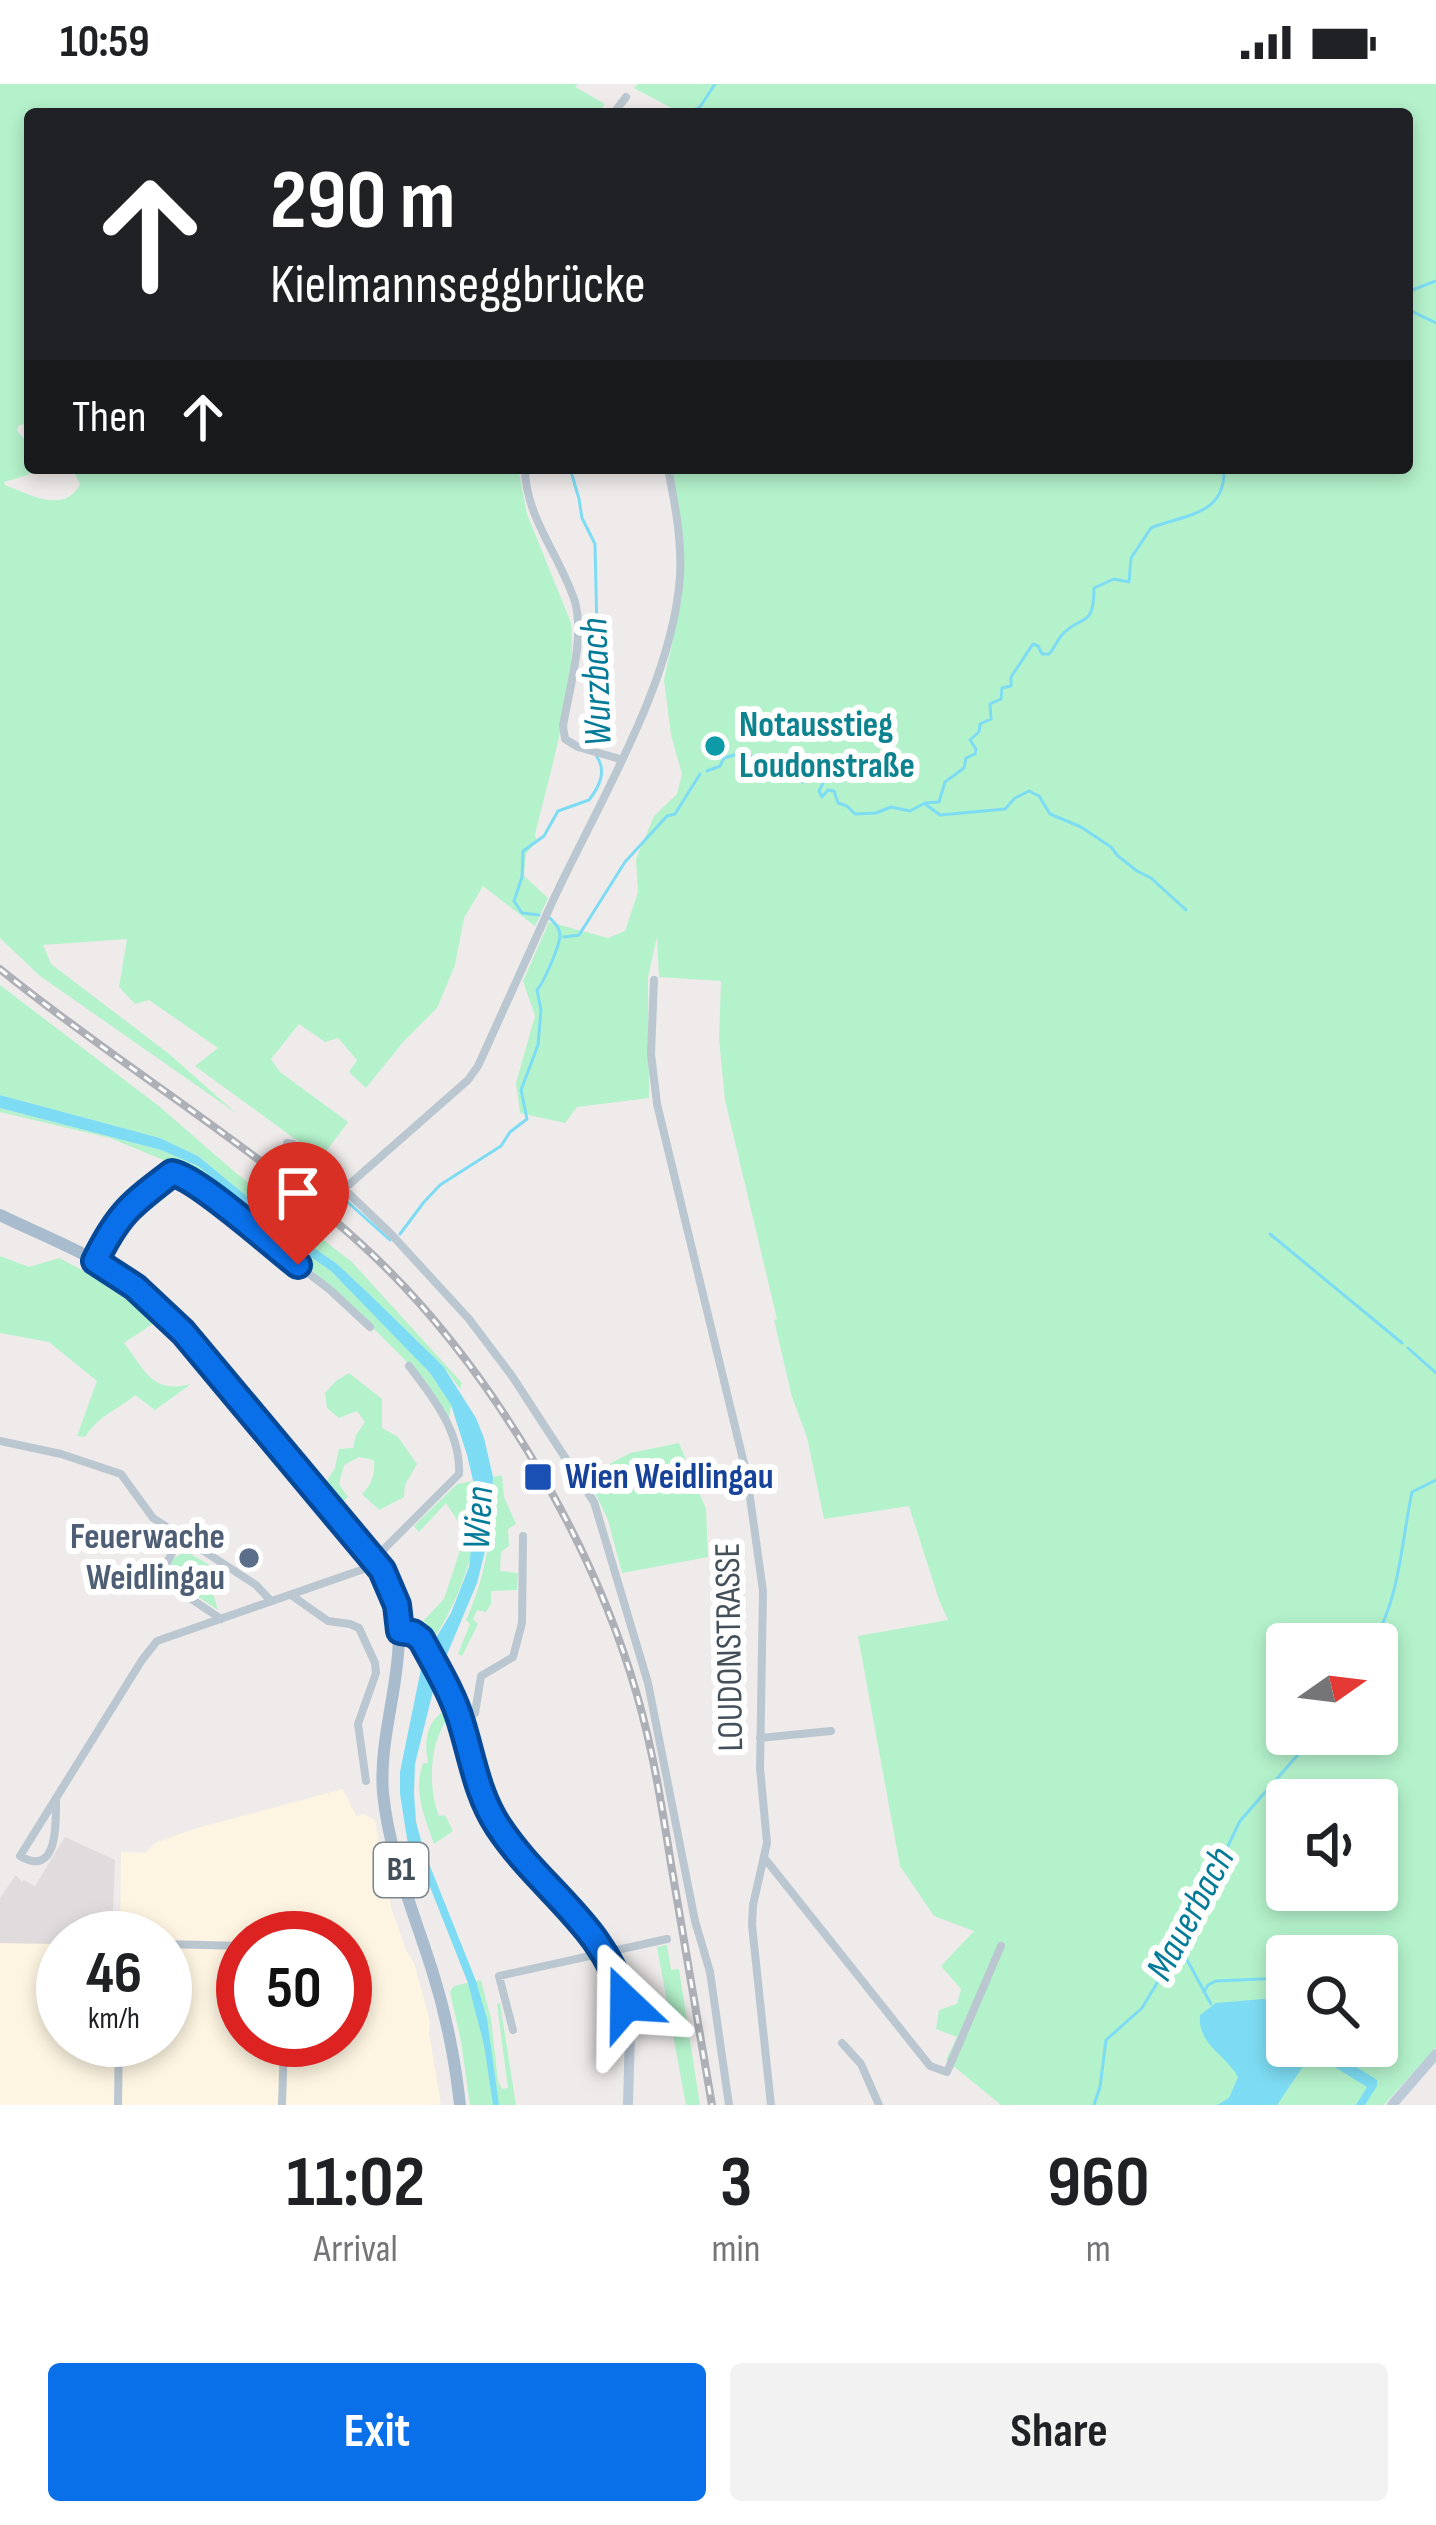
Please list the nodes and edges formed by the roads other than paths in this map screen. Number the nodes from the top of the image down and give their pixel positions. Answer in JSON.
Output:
{"nodes":[{"id":1,"x":626,"y":97,"type":"dead end"},
{"id":2,"x":618,"y":108,"type":"edge"},
{"id":3,"x":526,"y":474,"type":"edge"},
{"id":4,"x":669,"y":474,"type":"edge"},
{"id":5,"x":620,"y":759,"type":"junction"},
{"id":6,"x":654,"y":980,"type":"dead end"},
{"id":7,"x":287,"y":1143,"type":"dead end"},
{"id":8,"x":344,"y":1189,"type":"junction"},
{"id":9,"x":0,"y":1215,"type":"edge"},
{"id":10,"x":95,"y":1261,"type":"junction"},
{"id":11,"x":370,"y":1327,"type":"dead end"},
{"id":12,"x":409,"y":1366,"type":"dead end"},
{"id":13,"x":0,"y":1441,"type":"edge"},
{"id":14,"x":523,"y":1536,"type":"dead end"},
{"id":15,"x":181,"y":1537,"type":"junction"},
{"id":16,"x":375,"y":1561,"type":"junction"},
{"id":17,"x":291,"y":1595,"type":"junction"},
{"id":18,"x":272,"y":1601,"type":"junction"},
{"id":19,"x":221,"y":1619,"type":"junction"},
{"id":20,"x":400,"y":1631,"type":"junction"},
{"id":21,"x":461,"y":1720,"type":"junction"},
{"id":22,"x":831,"y":1731,"type":"dead end"},
{"id":23,"x":760,"y":1738,"type":"junction"},
{"id":24,"x":365,"y":1780,"type":"dead end"},
{"id":25,"x":56,"y":1798,"type":"junction"},
{"id":26,"x":765,"y":1859,"type":"junction"},
{"id":27,"x":667,"y":1940,"type":"dead end"},
{"id":28,"x":1001,"y":1946,"type":"dead end"},
{"id":29,"x":606,"y":1952,"type":"junction"},
{"id":30,"x":513,"y":2030,"type":"dead end"},
{"id":31,"x":842,"y":2043,"type":"dead end"},
{"id":32,"x":1436,"y":2054,"type":"edge"},
{"id":33,"x":119,"y":2067,"type":"edge"},
{"id":34,"x":283,"y":2067,"type":"edge"},
{"id":35,"x":118,"y":2105,"type":"edge"},
{"id":36,"x":282,"y":2105,"type":"edge"},
{"id":37,"x":460,"y":2105,"type":"edge"},
{"id":38,"x":628,"y":2105,"type":"edge"},
{"id":39,"x":729,"y":2105,"type":"edge"},
{"id":40,"x":771,"y":2105,"type":"edge"},
{"id":41,"x":879,"y":2105,"type":"edge"},
{"id":42,"x":1392,"y":2105,"type":"edge"}],
"edges":[{"from":1,"to":2,"type":"street"},
{"from":3,"to":5,"type":"street"},
{"from":4,"to":5,"type":"street"},
{"from":5,"to":8,"type":"street"},
{"from":6,"to":23,"type":"street","name":"LOUDONSTRASSE"},
{"from":7,"to":8,"type":"street"},
{"from":8,"to":39,"type":"street"},
{"from":9,"to":10,"type":"main road","number":"B1"},
{"from":10,"to":11,"type":"street"},
{"from":10,"to":16,"type":"main road","number":"B1"},
{"from":12,"to":16,"type":"street"},
{"from":13,"to":15,"type":"street"},
{"from":14,"to":21,"type":"street"},
{"from":15,"to":18,"type":"street"},
{"from":15,"to":19,"type":"street"},
{"from":16,"to":17,"type":"street"},
{"from":16,"to":20,"type":"main road","number":"B1"},
{"from":17,"to":18,"type":"street"},
{"from":17,"to":24,"type":"street"},
{"from":18,"to":19,"type":"street"},
{"from":19,"to":25,"type":"street"},
{"from":20,"to":21,"type":"main road"},
{"from":20,"to":37,"type":"main road","number":"B1"},
{"from":21,"to":29,"type":"main road"},
{"from":22,"to":23,"type":"street"},
{"from":23,"to":26,"type":"street","name":"LOUDONSTRASSE"},
{"from":25,"to":25,"type":"street"},
{"from":26,"to":28,"type":"street"},
{"from":26,"to":40,"type":"street","name":"LOUDONSTRASSE"},
{"from":27,"to":29,"type":"street"},
{"from":29,"to":30,"type":"street"},
{"from":29,"to":38,"type":"main road"},
{"from":31,"to":41,"type":"street"},
{"from":32,"to":42,"type":"main road"},
{"from":33,"to":35,"type":"street"},
{"from":34,"to":36,"type":"street"}]}
